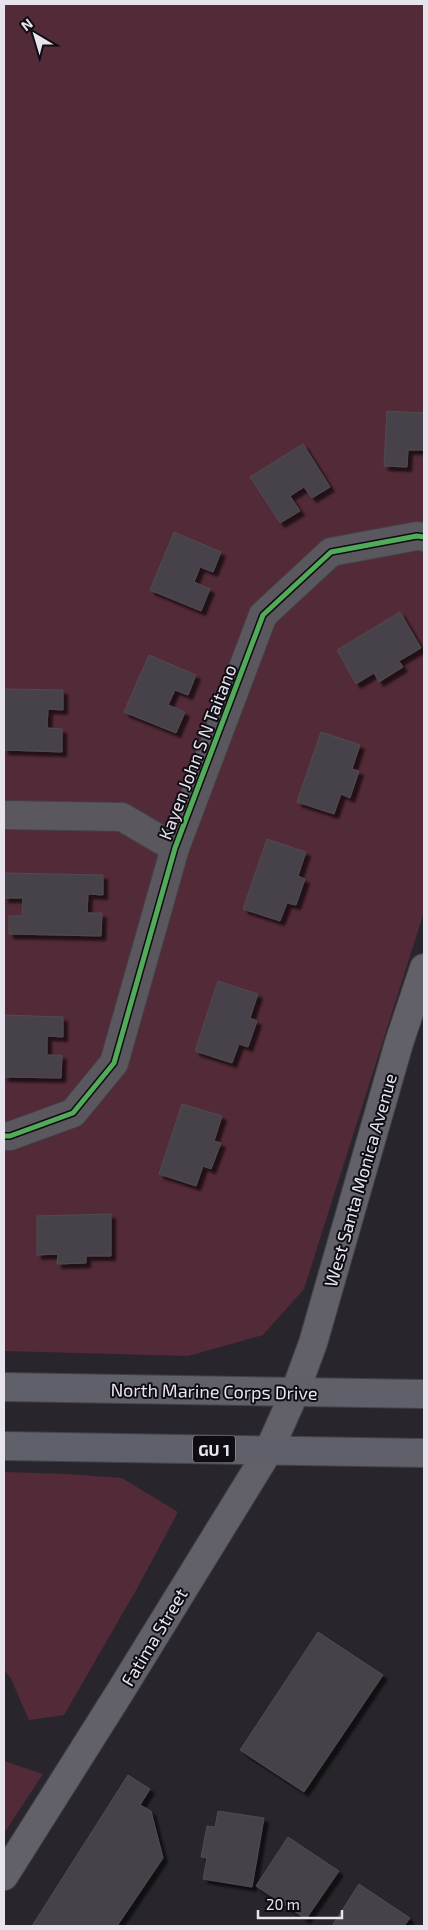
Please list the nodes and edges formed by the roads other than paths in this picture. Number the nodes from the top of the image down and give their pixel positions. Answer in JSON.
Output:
{"nodes":[{"id":1,"x":424,"y":537,"type":"edge"},
{"id":2,"x":4,"y":814,"type":"edge"},
{"id":3,"x":175,"y":848,"type":"junction"},
{"id":4,"x":424,"y":968,"type":"edge"},
{"id":5,"x":4,"y":1136,"type":"edge"},
{"id":6,"x":4,"y":1387,"type":"edge"},
{"id":7,"x":295,"y":1392,"type":"junction"},
{"id":8,"x":424,"y":1394,"type":"edge"},
{"id":9,"x":4,"y":1446,"type":"edge"},
{"id":10,"x":268,"y":1450,"type":"junction"},
{"id":11,"x":424,"y":1453,"type":"edge"},
{"id":12,"x":4,"y":1876,"type":"edge"}],
"edges":[{"from":1,"to":3,"type":"street","name":"Kayen John S N Taitano"},
{"from":2,"to":3,"type":"street"},
{"from":3,"to":5,"type":"street","name":"Kayen John S N Taitano"},
{"from":4,"to":7,"type":"main road","name":"West Santa Monica Avenue"},
{"from":6,"to":7,"type":"main road","name":"North Marine Corps Drive"},
{"from":7,"to":8,"type":"main road","name":"North Marine Corps Drive"},
{"from":7,"to":10,"type":"main road","name":"Fatima Street"},
{"from":9,"to":10,"type":"main road","number":"GU 1"},
{"from":10,"to":11,"type":"main road","number":"GU 1"},
{"from":10,"to":12,"type":"main road","name":"Fatima Street"}]}
